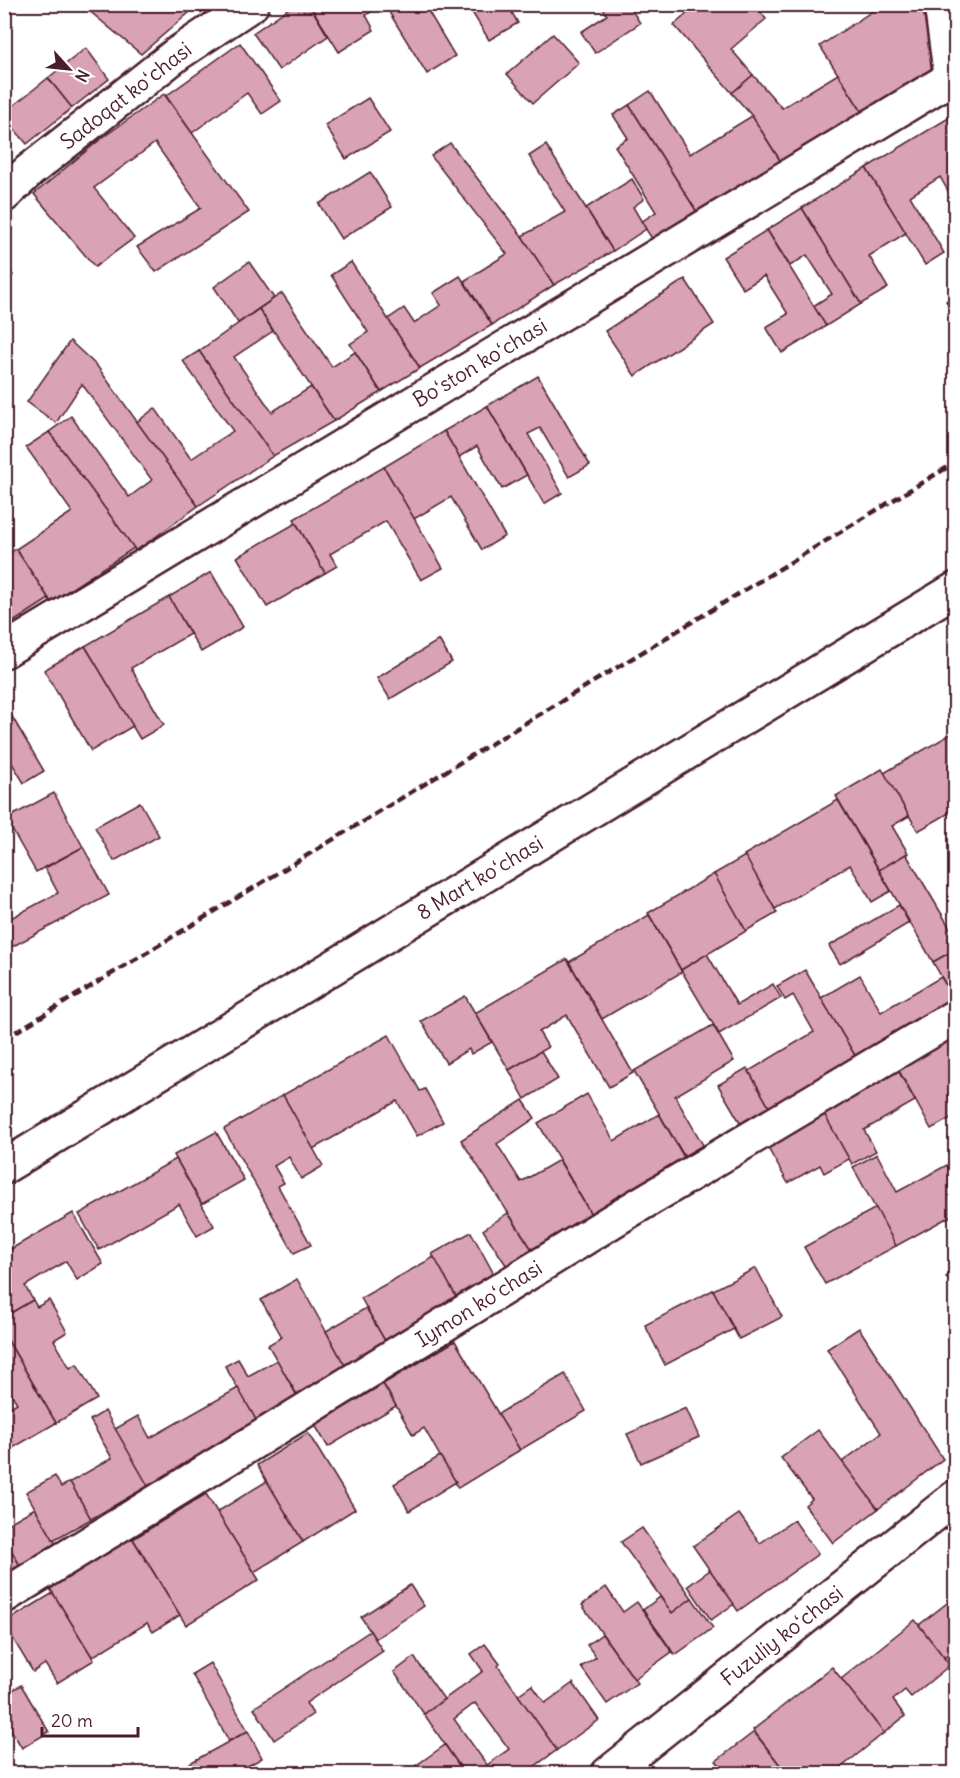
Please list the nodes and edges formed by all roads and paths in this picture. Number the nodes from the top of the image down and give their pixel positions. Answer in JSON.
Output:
{"nodes":[{"id":1,"x":252,"y":4,"type":"edge"},
{"id":2,"x":941,"y":4,"type":"edge"},
{"id":3,"x":954,"y":79,"type":"edge"},
{"id":4,"x":4,"y":195,"type":"edge"},
{"id":5,"x":956,"y":589,"type":"edge"},
{"id":6,"x":4,"y":651,"type":"edge"},
{"id":7,"x":956,"y":1016,"type":"edge"},
{"id":8,"x":4,"y":1167,"type":"edge"},
{"id":9,"x":956,"y":1497,"type":"edge"},
{"id":10,"x":4,"y":1596,"type":"edge"},
{"id":11,"x":608,"y":1773,"type":"edge"}],
"edges":[{"from":1,"to":4,"type":"street","name":"Sadoqat koʻchasi"},
{"from":2,"to":3,"type":"street"},
{"from":3,"to":6,"type":"street","name":"Boʻston koʻchasi"},
{"from":5,"to":8,"type":"street","name":"8 Mart koʻchasi"},
{"from":7,"to":10,"type":"street","name":"Iymon koʻchasi"},
{"from":9,"to":11,"type":"street","name":"Fuzuliy koʻchasi"}]}
